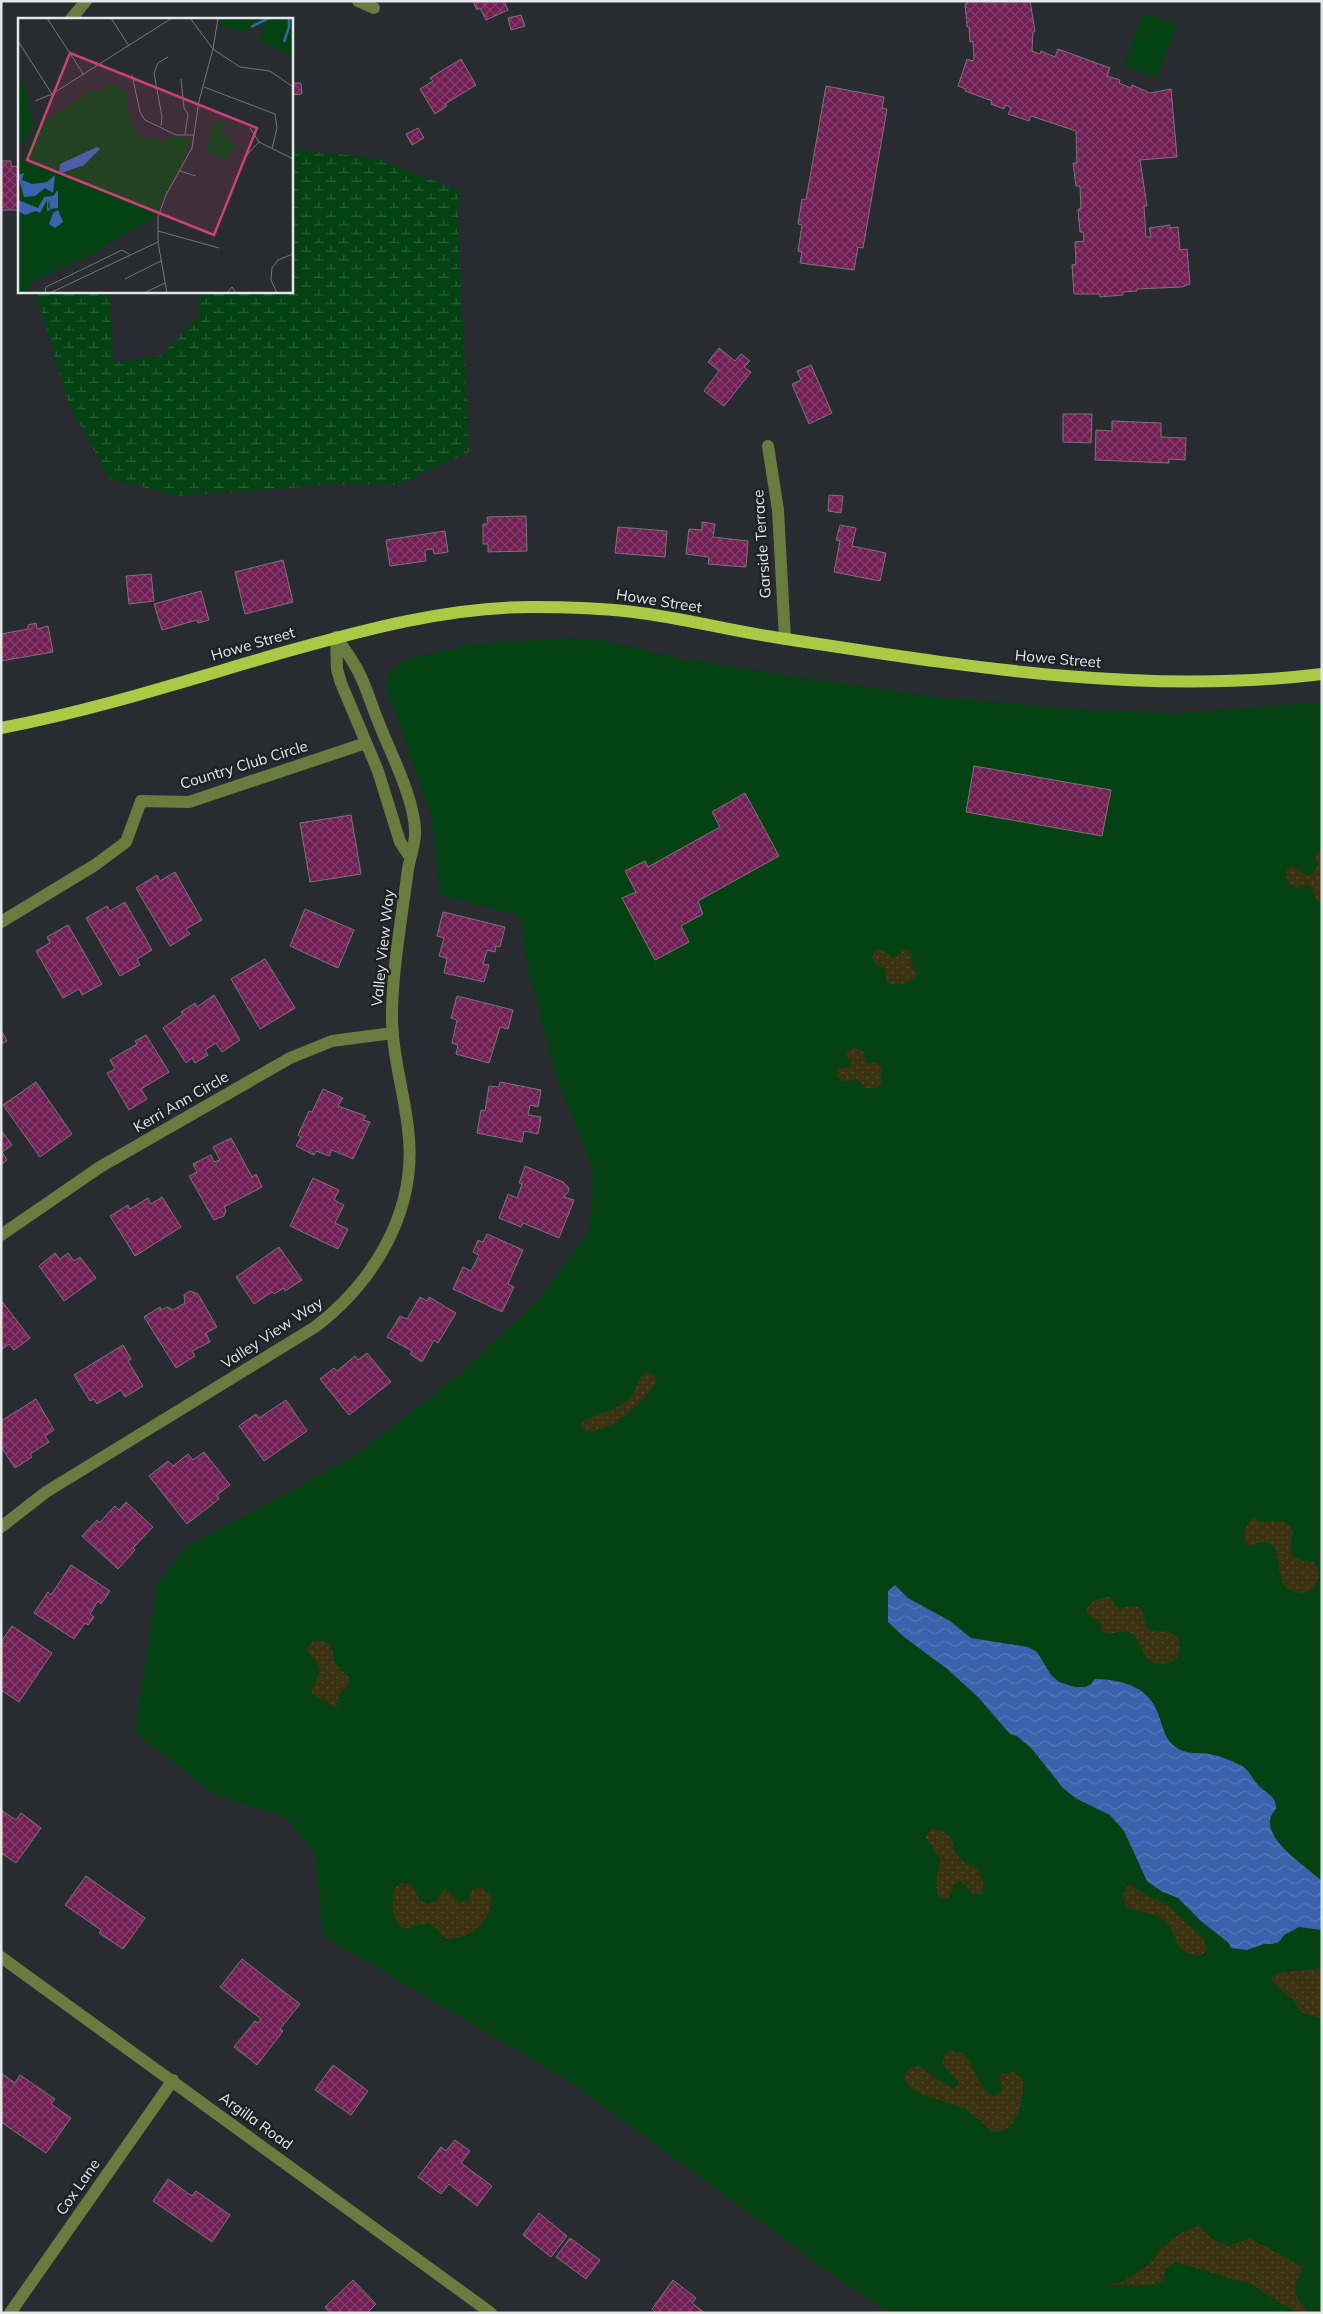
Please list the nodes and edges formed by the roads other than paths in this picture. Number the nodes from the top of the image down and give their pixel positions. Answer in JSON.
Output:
{"nodes":[{"id":1,"x":86,"y":1,"type":"edge"},
{"id":2,"x":358,"y":1,"type":"edge"},
{"id":3,"x":374,"y":8,"type":"dead end"},
{"id":4,"x":72,"y":18,"type":"edge"},
{"id":5,"x":768,"y":446,"type":"dead end"},
{"id":6,"x":336,"y":637,"type":"junction"},
{"id":7,"x":785,"y":639,"type":"junction"},
{"id":8,"x":1322,"y":674,"type":"edge"},
{"id":9,"x":1,"y":728,"type":"edge"},
{"id":10,"x":366,"y":743,"type":"junction"},
{"id":11,"x":410,"y":857,"type":"junction"},
{"id":12,"x":1,"y":922,"type":"edge"},
{"id":13,"x":393,"y":1034,"type":"junction"},
{"id":14,"x":1,"y":1236,"type":"edge"},
{"id":15,"x":1,"y":1527,"type":"edge"},
{"id":16,"x":1,"y":1957,"type":"edge"},
{"id":17,"x":173,"y":2080,"type":"junction"},
{"id":18,"x":10,"y":2313,"type":"edge"},
{"id":19,"x":491,"y":2313,"type":"edge"}],
"edges":[{"from":1,"to":4,"type":"street"},
{"from":2,"to":3,"type":"street"},
{"from":5,"to":7,"type":"street","name":"Garside Terrace"},
{"from":6,"to":7,"type":"main road","name":"Howe Street"},
{"from":6,"to":9,"type":"main road","name":"Howe Street"},
{"from":6,"to":10,"type":"street"},
{"from":6,"to":11,"type":"street","name":"Valley View Way"},
{"from":7,"to":8,"type":"main road","name":"Howe Street"},
{"from":10,"to":11,"type":"street"},
{"from":10,"to":12,"type":"street","name":"Country Club Circle"},
{"from":11,"to":13,"type":"street","name":"Valley View Way"},
{"from":13,"to":14,"type":"street","name":"Kerri Ann Circle"},
{"from":13,"to":15,"type":"street","name":"Valley View Way"},
{"from":16,"to":17,"type":"street","name":"Argilla Road"},
{"from":17,"to":18,"type":"street","name":"Cox Lane"},
{"from":17,"to":19,"type":"street","name":"Argilla Road"}]}
